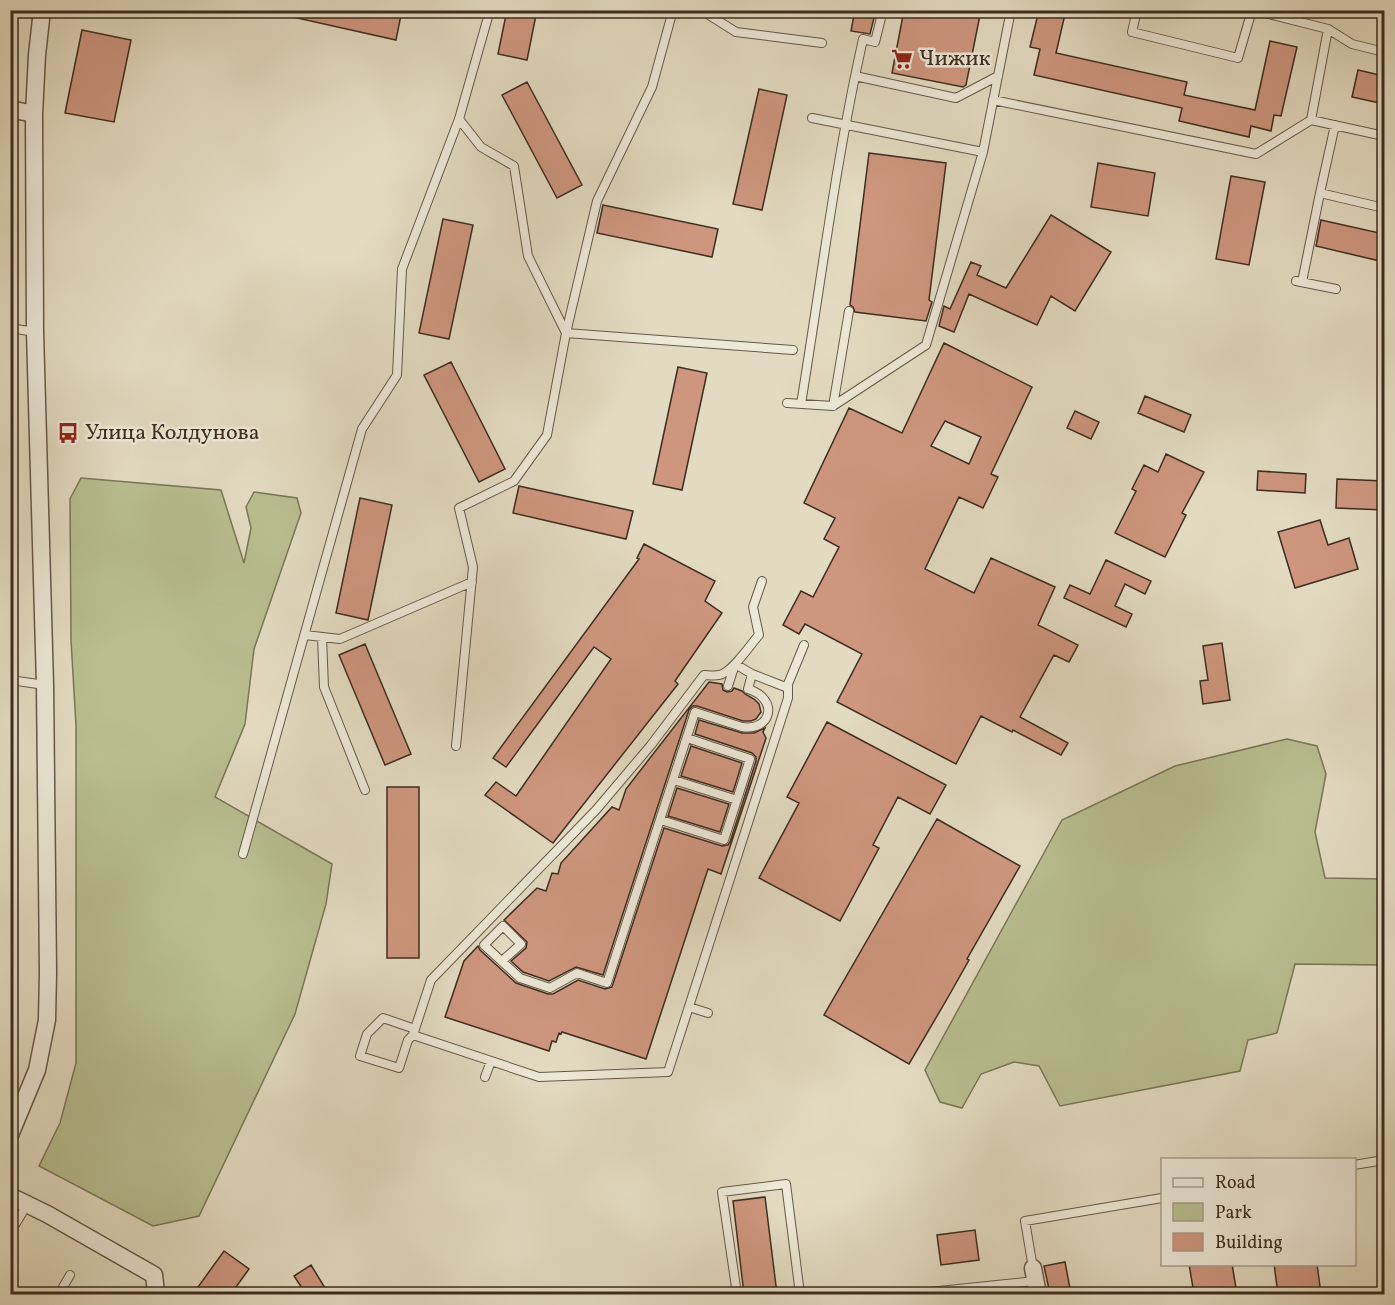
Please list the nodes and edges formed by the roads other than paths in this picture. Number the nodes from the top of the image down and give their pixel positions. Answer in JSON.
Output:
{"nodes":[{"id":1,"x":42,"y":10,"type":"edge"},
{"id":2,"x":490,"y":10,"type":"edge"},
{"id":3,"x":673,"y":10,"type":"edge"},
{"id":4,"x":701,"y":10,"type":"edge"},
{"id":5,"x":883,"y":10,"type":"edge"},
{"id":6,"x":1011,"y":10,"type":"edge"},
{"id":7,"x":1137,"y":10,"type":"edge"},
{"id":8,"x":1252,"y":10,"type":"edge"},
{"id":9,"x":1328,"y":29,"type":"junction"},
{"id":10,"x":822,"y":43,"type":"dead end"},
{"id":11,"x":1384,"y":52,"type":"edge"},
{"id":12,"x":855,"y":76,"type":"junction"},
{"id":13,"x":998,"y":76,"type":"junction"},
{"id":14,"x":993,"y":100,"type":"junction"},
{"id":15,"x":10,"y":109,"type":"edge"},
{"id":16,"x":34,"y":114,"type":"junction"},
{"id":17,"x":812,"y":118,"type":"dead end"},
{"id":18,"x":459,"y":119,"type":"junction"},
{"id":19,"x":1311,"y":120,"type":"junction"},
{"id":20,"x":845,"y":124,"type":"junction"},
{"id":21,"x":1335,"y":125,"type":"junction"},
{"id":22,"x":1384,"y":136,"type":"edge"},
{"id":23,"x":983,"y":152,"type":"junction"},
{"id":24,"x":1320,"y":193,"type":"junction"},
{"id":25,"x":1384,"y":208,"type":"edge"},
{"id":26,"x":1336,"y":289,"type":"dead end"},
{"id":27,"x":849,"y":311,"type":"dead end"},
{"id":28,"x":10,"y":328,"type":"edge"},
{"id":29,"x":35,"y":332,"type":"junction"},
{"id":30,"x":566,"y":333,"type":"junction"},
{"id":31,"x":793,"y":350,"type":"dead end"},
{"id":32,"x":787,"y":403,"type":"dead end"},
{"id":33,"x":801,"y":404,"type":"junction"},
{"id":34,"x":834,"y":406,"type":"junction"},
{"id":35,"x":762,"y":580,"type":"dead end"},
{"id":36,"x":472,"y":582,"type":"junction"},
{"id":37,"x":305,"y":634,"type":"junction"},
{"id":38,"x":322,"y":637,"type":"junction"},
{"id":39,"x":804,"y":645,"type":"dead end"},
{"id":40,"x":735,"y":664,"type":"junction"},
{"id":41,"x":752,"y":674,"type":"junction"},
{"id":42,"x":10,"y":680,"type":"edge"},
{"id":43,"x":45,"y":686,"type":"junction"},
{"id":44,"x":728,"y":687,"type":"dead end"},
{"id":45,"x":788,"y":688,"type":"junction"},
{"id":46,"x":687,"y":738,"type":"junction"},
{"id":47,"x":456,"y":746,"type":"dead end"},
{"id":48,"x":674,"y":780,"type":"junction"},
{"id":49,"x":365,"y":789,"type":"dead end"},
{"id":50,"x":737,"y":800,"type":"junction"},
{"id":51,"x":661,"y":820,"type":"junction"},
{"id":52,"x":243,"y":854,"type":"dead end"},
{"id":53,"x":502,"y":962,"type":"dead end"},
{"id":54,"x":689,"y":1007,"type":"junction"},
{"id":55,"x":708,"y":1013,"type":"dead end"},
{"id":56,"x":414,"y":1032,"type":"junction"},
{"id":57,"x":491,"y":1061,"type":"junction"},
{"id":58,"x":485,"y":1077,"type":"dead end"},
{"id":59,"x":10,"y":1135,"type":"edge"},
{"id":60,"x":1384,"y":1160,"type":"edge"},
{"id":61,"x":1356,"y":1165,"type":"edge"},
{"id":62,"x":10,"y":1196,"type":"edge"},
{"id":63,"x":1161,"y":1198,"type":"edge"},
{"id":64,"x":27,"y":1204,"type":"junction"},
{"id":65,"x":10,"y":1233,"type":"edge"},
{"id":66,"x":70,"y":1275,"type":"dead end"},
{"id":67,"x":1035,"y":1281,"type":"edge"},
{"id":68,"x":58,"y":1294,"type":"edge"},
{"id":69,"x":155,"y":1294,"type":"edge"},
{"id":70,"x":737,"y":1294,"type":"edge"},
{"id":71,"x":800,"y":1294,"type":"edge"},
{"id":72,"x":910,"y":1294,"type":"edge"}],
"edges":[{"from":1,"to":16,"type":"street"},
{"from":2,"to":18,"type":"lane"},
{"from":3,"to":30,"type":"lane"},
{"from":4,"to":10,"type":"lane"},
{"from":5,"to":12,"type":"lane"},
{"from":6,"to":13,"type":"lane"},
{"from":7,"to":8,"type":"lane"},
{"from":8,"to":9,"type":"lane"},
{"from":9,"to":11,"type":"lane"},
{"from":9,"to":19,"type":"lane"},
{"from":12,"to":13,"type":"lane"},
{"from":12,"to":20,"type":"lane"},
{"from":13,"to":14,"type":"lane"},
{"from":14,"to":19,"type":"lane"},
{"from":14,"to":23,"type":"lane"},
{"from":15,"to":16,"type":"street"},
{"from":16,"to":29,"type":"street"},
{"from":17,"to":20,"type":"lane"},
{"from":18,"to":30,"type":"lane"},
{"from":18,"to":37,"type":"lane"},
{"from":19,"to":21,"type":"lane"},
{"from":20,"to":23,"type":"lane"},
{"from":20,"to":33,"type":"lane"},
{"from":21,"to":22,"type":"lane"},
{"from":21,"to":24,"type":"lane"},
{"from":23,"to":34,"type":"lane"},
{"from":24,"to":25,"type":"lane"},
{"from":24,"to":26,"type":"lane"},
{"from":27,"to":34,"type":"lane"},
{"from":28,"to":29,"type":"lane"},
{"from":29,"to":43,"type":"street"},
{"from":30,"to":31,"type":"lane"},
{"from":30,"to":36,"type":"lane"},
{"from":32,"to":33,"type":"lane"},
{"from":33,"to":34,"type":"lane"},
{"from":35,"to":40,"type":"lane"},
{"from":36,"to":38,"type":"lane"},
{"from":36,"to":47,"type":"lane"},
{"from":37,"to":38,"type":"lane"},
{"from":37,"to":52,"type":"lane"},
{"from":38,"to":49,"type":"lane"},
{"from":39,"to":45,"type":"lane"},
{"from":40,"to":41,"type":"lane"},
{"from":40,"to":44,"type":"lane"},
{"from":40,"to":56,"type":"lane"},
{"from":41,"to":45,"type":"lane"},
{"from":41,"to":46,"type":"lane"},
{"from":42,"to":43,"type":"lane"},
{"from":43,"to":59,"type":"street"},
{"from":45,"to":54,"type":"lane"},
{"from":46,"to":48,"type":"lane"},
{"from":46,"to":50,"type":"lane"},
{"from":48,"to":50,"type":"lane"},
{"from":48,"to":51,"type":"lane"},
{"from":50,"to":51,"type":"lane"},
{"from":51,"to":53,"type":"lane"},
{"from":54,"to":55,"type":"lane"},
{"from":54,"to":57,"type":"lane"},
{"from":56,"to":56,"type":"lane"},
{"from":56,"to":57,"type":"lane"},
{"from":57,"to":58,"type":"lane"},
{"from":60,"to":61,"type":"lane"},
{"from":62,"to":64,"type":"street"},
{"from":63,"to":67,"type":"lane"},
{"from":64,"to":65,"type":"lane"},
{"from":64,"to":69,"type":"street"},
{"from":66,"to":68,"type":"lane"},
{"from":67,"to":72,"type":"lane"},
{"from":70,"to":71,"type":"lane"}]}
